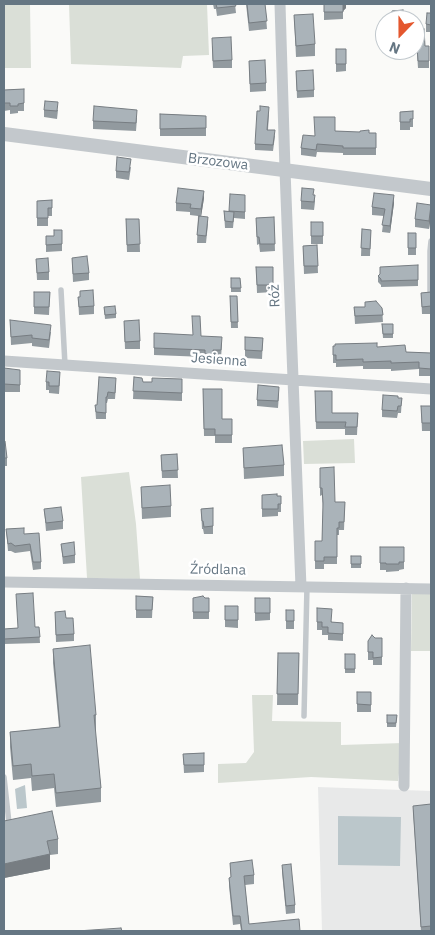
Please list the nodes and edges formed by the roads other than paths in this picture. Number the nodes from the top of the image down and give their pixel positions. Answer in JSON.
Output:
{"nodes":[{"id":1,"x":280,"y":4,"type":"edge"},
{"id":2,"x":4,"y":134,"type":"edge"},
{"id":3,"x":285,"y":170,"type":"junction"},
{"id":4,"x":431,"y":189,"type":"edge"},
{"id":5,"x":431,"y":240,"type":"edge"},
{"id":6,"x":61,"y":290,"type":"dead end"},
{"id":7,"x":430,"y":291,"type":"edge"},
{"id":8,"x":4,"y":361,"type":"edge"},
{"id":9,"x":66,"y":365,"type":"junction"},
{"id":10,"x":294,"y":380,"type":"junction"},
{"id":11,"x":431,"y":389,"type":"edge"},
{"id":12,"x":4,"y":582,"type":"edge"},
{"id":13,"x":304,"y":586,"type":"junction"},
{"id":14,"x":406,"y":588,"type":"junction"},
{"id":15,"x":431,"y":588,"type":"edge"},
{"id":16,"x":304,"y":716,"type":"dead end"},
{"id":17,"x":4,"y":777,"type":"edge"},
{"id":18,"x":404,"y":786,"type":"dead end"},
{"id":19,"x":8,"y":824,"type":"edge"}],
"edges":[{"from":1,"to":3,"type":"street","name":"Róż"},
{"from":2,"to":3,"type":"street","name":"Brzozowa"},
{"from":3,"to":4,"type":"street","name":"Brzozowa"},
{"from":3,"to":10,"type":"street","name":"Róż"},
{"from":5,"to":7,"type":"lane"},
{"from":6,"to":9,"type":"lane"},
{"from":8,"to":9,"type":"street","name":"Jesienna"},
{"from":9,"to":10,"type":"street","name":"Jesienna"},
{"from":10,"to":11,"type":"street","name":"Jesienna"},
{"from":10,"to":13,"type":"street","name":"Róż"},
{"from":12,"to":13,"type":"street","name":"Źródlana"},
{"from":13,"to":14,"type":"street","name":"Źródlana"},
{"from":13,"to":16,"type":"lane"},
{"from":14,"to":15,"type":"street","name":"Źródlana"},
{"from":14,"to":18,"type":"street"},
{"from":17,"to":19,"type":"lane"}]}
